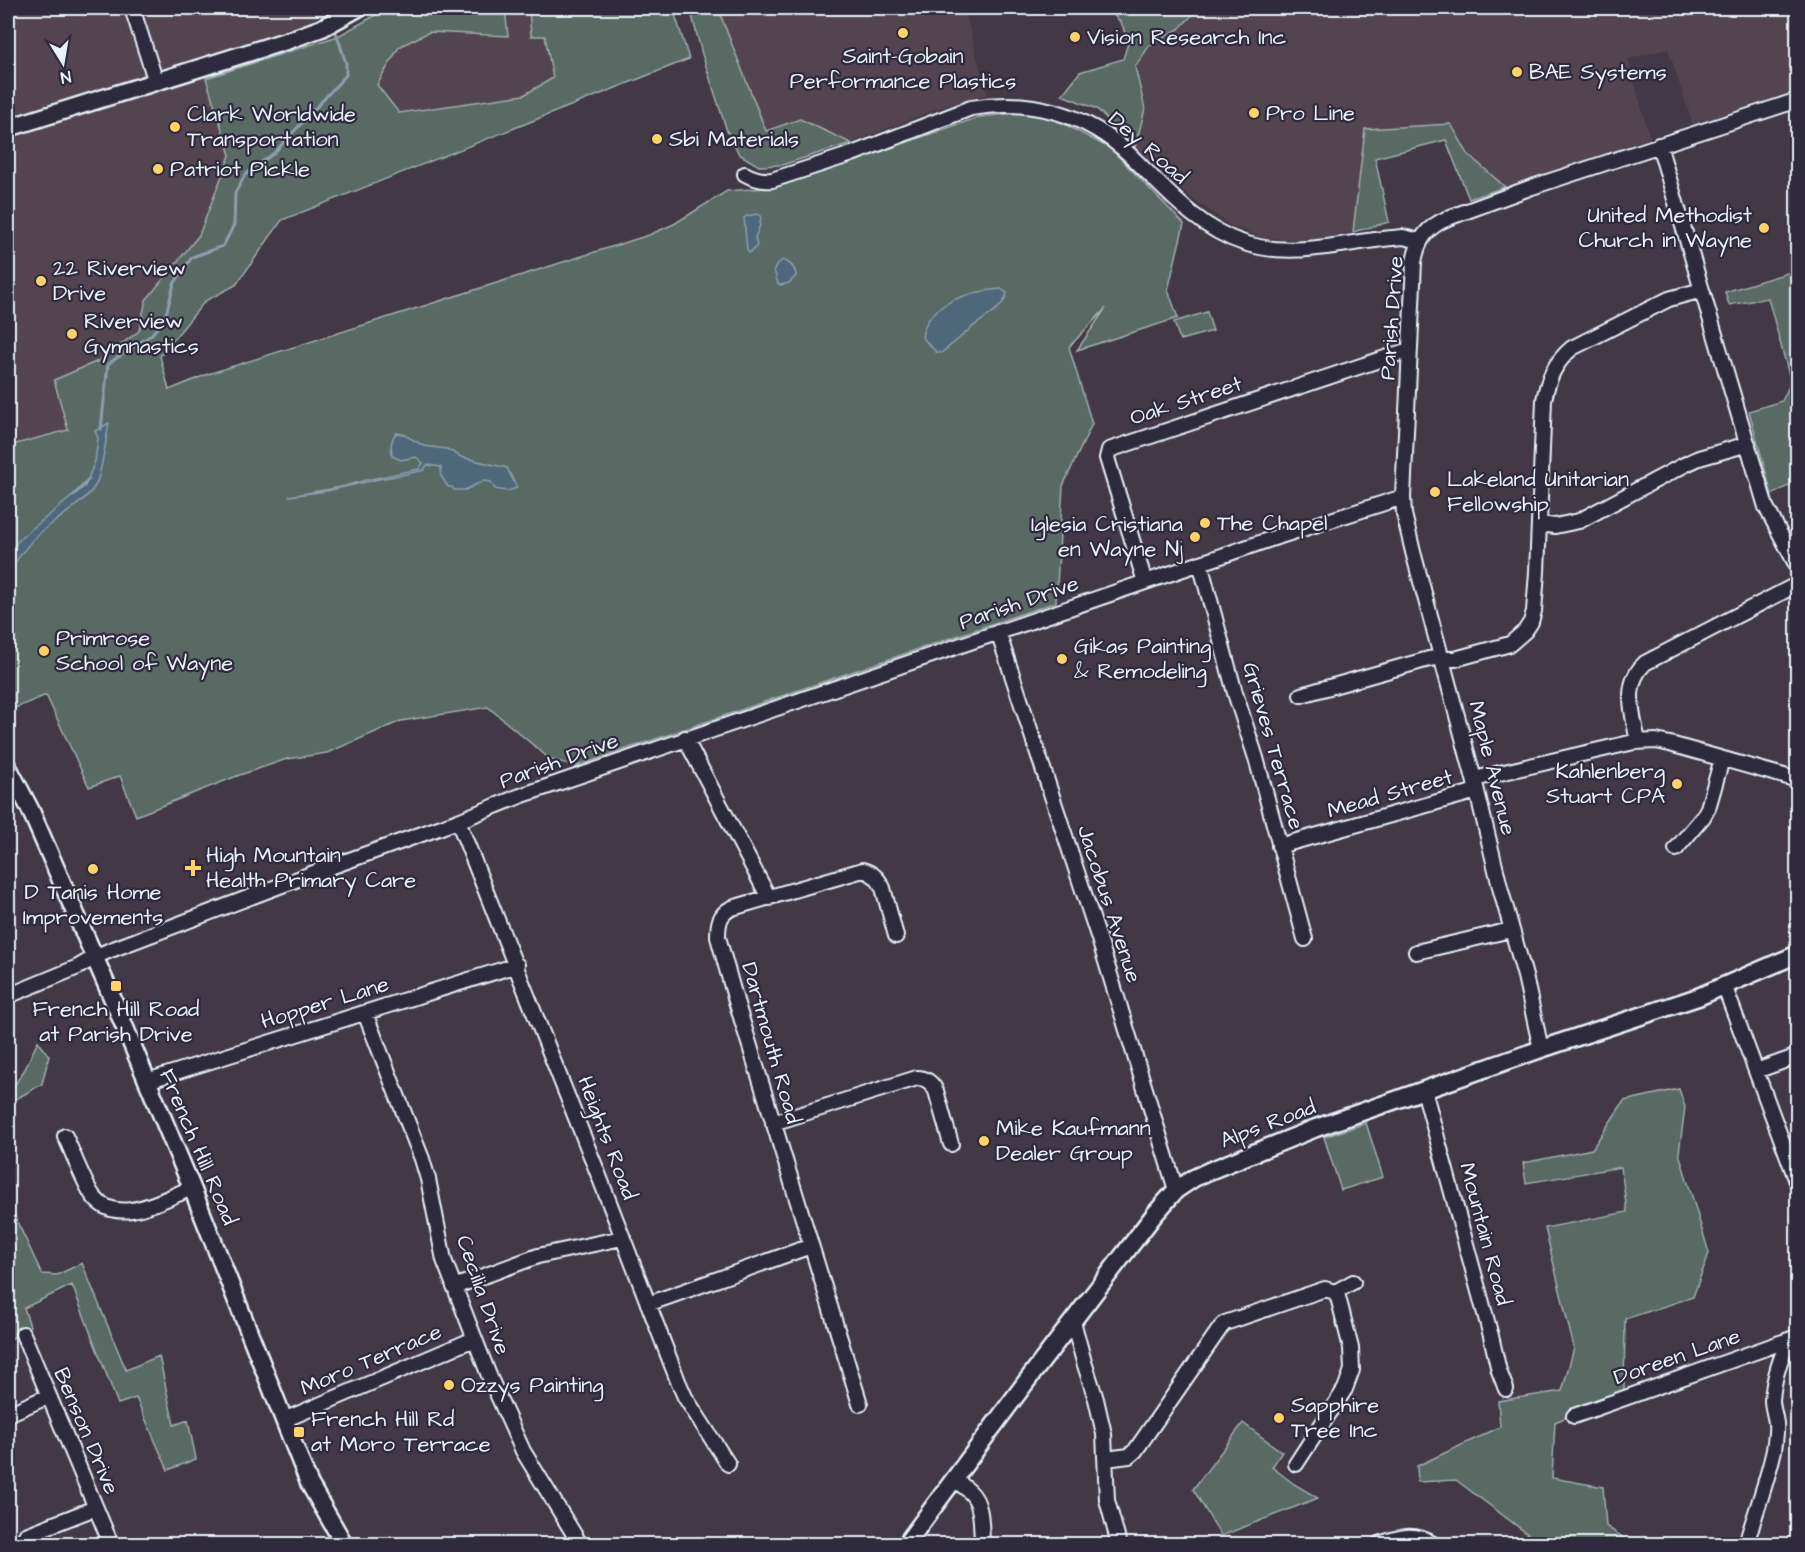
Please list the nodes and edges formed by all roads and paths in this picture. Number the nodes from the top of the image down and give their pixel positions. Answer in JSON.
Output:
{"nodes":[{"id":1,"x":132,"y":8,"type":"edge"},
{"id":2,"x":358,"y":8,"type":"edge"},
{"id":3,"x":156,"y":82,"type":"junction"},
{"id":4,"x":1797,"y":100,"type":"edge"},
{"id":5,"x":8,"y":128,"type":"edge"},
{"id":6,"x":1659,"y":145,"type":"junction"},
{"id":7,"x":745,"y":174,"type":"dead end"},
{"id":8,"x":1420,"y":241,"type":"junction"},
{"id":9,"x":1702,"y":290,"type":"junction"},
{"id":10,"x":1409,"y":350,"type":"junction"},
{"id":11,"x":1748,"y":444,"type":"junction"},
{"id":12,"x":1403,"y":497,"type":"junction"},
{"id":13,"x":1539,"y":524,"type":"junction"},
{"id":14,"x":1200,"y":563,"type":"junction"},
{"id":15,"x":1797,"y":568,"type":"edge"},
{"id":16,"x":1145,"y":582,"type":"junction"},
{"id":17,"x":1797,"y":584,"type":"edge"},
{"id":18,"x":998,"y":632,"type":"junction"},
{"id":19,"x":1442,"y":659,"type":"junction"},
{"id":20,"x":1301,"y":695,"type":"dead end"},
{"id":21,"x":685,"y":738,"type":"junction"},
{"id":22,"x":1638,"y":741,"type":"junction"},
{"id":23,"x":1722,"y":759,"type":"junction"},
{"id":24,"x":8,"y":767,"type":"edge"},
{"id":25,"x":1797,"y":780,"type":"edge"},
{"id":26,"x":1475,"y":785,"type":"junction"},
{"id":27,"x":458,"y":821,"type":"junction"},
{"id":28,"x":1279,"y":846,"type":"junction"},
{"id":29,"x":1676,"y":849,"type":"dead end"},
{"id":30,"x":769,"y":898,"type":"junction"},
{"id":31,"x":1511,"y":930,"type":"junction"},
{"id":32,"x":896,"y":936,"type":"dead end"},
{"id":33,"x":1305,"y":939,"type":"dead end"},
{"id":34,"x":1416,"y":952,"type":"dead end"},
{"id":35,"x":1797,"y":954,"type":"edge"},
{"id":36,"x":95,"y":957,"type":"junction"},
{"id":37,"x":517,"y":965,"type":"junction"},
{"id":38,"x":1724,"y":985,"type":"junction"},
{"id":39,"x":8,"y":996,"type":"edge"},
{"id":40,"x":365,"y":1013,"type":"junction"},
{"id":41,"x":1541,"y":1049,"type":"junction"},
{"id":42,"x":1797,"y":1056,"type":"edge"},
{"id":43,"x":1756,"y":1071,"type":"junction"},
{"id":44,"x":147,"y":1081,"type":"junction"},
{"id":45,"x":1425,"y":1090,"type":"junction"},
{"id":46,"x":773,"y":1123,"type":"junction"},
{"id":47,"x":65,"y":1136,"type":"dead end"},
{"id":48,"x":951,"y":1144,"type":"dead end"},
{"id":49,"x":1797,"y":1184,"type":"edge"},
{"id":50,"x":192,"y":1188,"type":"junction"},
{"id":51,"x":1176,"y":1190,"type":"junction"},
{"id":52,"x":622,"y":1238,"type":"junction"},
{"id":53,"x":811,"y":1246,"type":"junction"},
{"id":54,"x":1353,"y":1282,"type":"dead end"},
{"id":55,"x":454,"y":1287,"type":"junction"},
{"id":56,"x":1335,"y":1292,"type":"junction"},
{"id":57,"x":648,"y":1304,"type":"junction"},
{"id":58,"x":1073,"y":1321,"type":"junction"},
{"id":59,"x":23,"y":1334,"type":"dead end"},
{"id":60,"x":1796,"y":1337,"type":"edge"},
{"id":61,"x":474,"y":1339,"type":"junction"},
{"id":62,"x":1506,"y":1389,"type":"dead end"},
{"id":63,"x":49,"y":1396,"type":"junction"},
{"id":64,"x":860,"y":1404,"type":"dead end"},
{"id":65,"x":8,"y":1414,"type":"edge"},
{"id":66,"x":1574,"y":1416,"type":"dead end"},
{"id":67,"x":284,"y":1420,"type":"junction"},
{"id":68,"x":1106,"y":1459,"type":"junction"},
{"id":69,"x":728,"y":1464,"type":"dead end"},
{"id":70,"x":1296,"y":1464,"type":"dead end"},
{"id":71,"x":954,"y":1479,"type":"junction"},
{"id":72,"x":95,"y":1508,"type":"junction"},
{"id":73,"x":26,"y":1535,"type":"dead end"},
{"id":74,"x":111,"y":1545,"type":"edge"},
{"id":75,"x":344,"y":1545,"type":"edge"},
{"id":76,"x":580,"y":1545,"type":"edge"},
{"id":77,"x":906,"y":1545,"type":"edge"},
{"id":78,"x":982,"y":1545,"type":"edge"},
{"id":79,"x":1119,"y":1545,"type":"edge"},
{"id":80,"x":1379,"y":1545,"type":"edge"},
{"id":81,"x":1433,"y":1545,"type":"edge"},
{"id":82,"x":1746,"y":1545,"type":"edge"}],
"edges":[{"from":1,"to":3,"type":"street"},
{"from":2,"to":3,"type":"main road"},
{"from":3,"to":5,"type":"main road"},
{"from":4,"to":6,"type":"street","name":"Parish Drive"},
{"from":6,"to":8,"type":"street","name":"Parish Drive"},
{"from":6,"to":9,"type":"street"},
{"from":7,"to":8,"type":"street","name":"Dey Road"},
{"from":8,"to":10,"type":"street","name":"Parish Drive"},
{"from":9,"to":11,"type":"street"},
{"from":9,"to":13,"type":"street"},
{"from":10,"to":12,"type":"street","name":"Parish Drive"},
{"from":10,"to":16,"type":"street","name":"Oak Street"},
{"from":11,"to":13,"type":"street"},
{"from":11,"to":15,"type":"street"},
{"from":12,"to":14,"type":"street","name":"Parish Drive"},
{"from":12,"to":19,"type":"street","name":"Maple Avenue"},
{"from":13,"to":19,"type":"street"},
{"from":14,"to":16,"type":"street","name":"Parish Drive"},
{"from":14,"to":28,"type":"street","name":"Grieves Terrace"},
{"from":16,"to":18,"type":"street","name":"Parish Drive"},
{"from":17,"to":22,"type":"street"},
{"from":18,"to":21,"type":"street","name":"Parish Drive"},
{"from":18,"to":51,"type":"street","name":"Jacobus Avenue"},
{"from":19,"to":20,"type":"street"},
{"from":19,"to":26,"type":"street","name":"Maple Avenue"},
{"from":21,"to":27,"type":"street","name":"Parish Drive"},
{"from":21,"to":30,"type":"street"},
{"from":22,"to":23,"type":"street","name":"Mead Street"},
{"from":22,"to":26,"type":"street","name":"Mead Street"},
{"from":23,"to":25,"type":"street","name":"Mead Street"},
{"from":23,"to":29,"type":"street"},
{"from":24,"to":36,"type":"main road","name":"French Hill Road"},
{"from":26,"to":28,"type":"street","name":"Mead Street"},
{"from":26,"to":31,"type":"street","name":"Maple Avenue"},
{"from":27,"to":36,"type":"street","name":"Parish Drive"},
{"from":27,"to":37,"type":"street","name":"Heights Road"},
{"from":28,"to":33,"type":"street","name":"Grieves Terrace"},
{"from":30,"to":32,"type":"street"},
{"from":30,"to":46,"type":"street","name":"Dartmouth Road"},
{"from":31,"to":34,"type":"street"},
{"from":31,"to":41,"type":"street","name":"Maple Avenue"},
{"from":35,"to":38,"type":"main road","name":"Alps Road"},
{"from":36,"to":39,"type":"street","name":"Parish Drive"},
{"from":36,"to":44,"type":"main road","name":"French Hill Road"},
{"from":37,"to":40,"type":"street","name":"Hopper Lane"},
{"from":37,"to":52,"type":"street","name":"Heights Road"},
{"from":38,"to":41,"type":"main road","name":"Alps Road"},
{"from":38,"to":43,"type":"street"},
{"from":40,"to":44,"type":"street","name":"Hopper Lane"},
{"from":40,"to":55,"type":"street","name":"Cecilia Drive"},
{"from":41,"to":45,"type":"main road","name":"Alps Road"},
{"from":42,"to":43,"type":"street"},
{"from":43,"to":49,"type":"street"},
{"from":44,"to":50,"type":"main road","name":"French Hill Road"},
{"from":45,"to":51,"type":"main road","name":"Alps Road"},
{"from":45,"to":62,"type":"street","name":"Mountain Road"},
{"from":46,"to":48,"type":"street"},
{"from":46,"to":53,"type":"street","name":"Dartmouth Road"},
{"from":47,"to":50,"type":"street"},
{"from":50,"to":67,"type":"main road","name":"French Hill Road"},
{"from":51,"to":58,"type":"main road","name":"Alps Road"},
{"from":52,"to":55,"type":"street"},
{"from":52,"to":57,"type":"street","name":"Heights Road"},
{"from":53,"to":57,"type":"street"},
{"from":53,"to":64,"type":"street","name":"Dartmouth Road"},
{"from":54,"to":56,"type":"street"},
{"from":55,"to":61,"type":"street","name":"Cecilia Drive"},
{"from":56,"to":68,"type":"street"},
{"from":56,"to":70,"type":"street"},
{"from":57,"to":69,"type":"street","name":"Heights Road"},
{"from":58,"to":68,"type":"street"},
{"from":58,"to":71,"type":"main road","name":"Alps Road"},
{"from":59,"to":63,"type":"street","name":"Benson Drive"},
{"from":60,"to":66,"type":"street","name":"Doreen Lane"},
{"from":60,"to":82,"type":"street"},
{"from":61,"to":67,"type":"street","name":"Moro Terrace"},
{"from":61,"to":76,"type":"street","name":"Cecilia Drive"},
{"from":63,"to":65,"type":"street"},
{"from":63,"to":72,"type":"street","name":"Benson Drive"},
{"from":67,"to":75,"type":"main road","name":"French Hill Road"},
{"from":68,"to":79,"type":"street"},
{"from":71,"to":77,"type":"main road","name":"Alps Road"},
{"from":71,"to":78,"type":"street"},
{"from":72,"to":73,"type":"street"},
{"from":72,"to":74,"type":"street","name":"Benson Drive"},
{"from":80,"to":81,"type":"street"}]}
